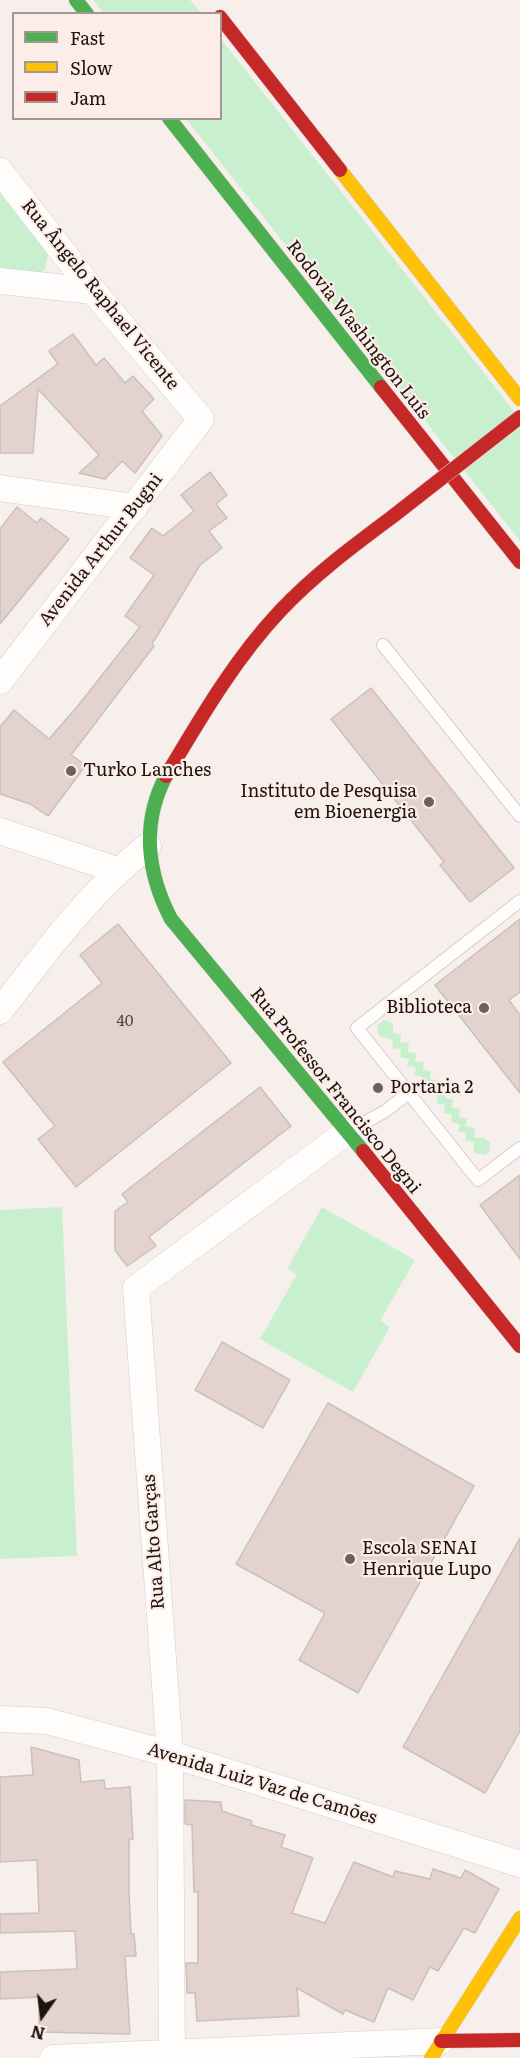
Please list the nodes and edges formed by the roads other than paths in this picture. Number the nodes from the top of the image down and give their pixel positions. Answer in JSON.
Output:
{"nodes":[{"id":1,"x":76,"y":0,"type":"edge"},
{"id":2,"x":85,"y":12,"type":"edge"},
{"id":3,"x":222,"y":19,"type":"edge"},
{"id":4,"x":171,"y":120,"type":"edge"},
{"id":5,"x":0,"y":171,"type":"edge"},
{"id":6,"x":0,"y":281,"type":"edge"},
{"id":7,"x":93,"y":291,"type":"junction"},
{"id":8,"x":520,"y":399,"type":"edge"},
{"id":9,"x":520,"y":417,"type":"edge"},
{"id":10,"x":201,"y":419,"type":"joint"},
{"id":11,"x":0,"y":488,"type":"edge"},
{"id":12,"x":135,"y":507,"type":"junction"},
{"id":13,"x":520,"y":562,"type":"edge"},
{"id":14,"x":383,"y":645,"type":"dead end"},
{"id":15,"x":0,"y":681,"type":"edge"},
{"id":16,"x":520,"y":816,"type":"edge"},
{"id":17,"x":0,"y":831,"type":"edge"},
{"id":18,"x":148,"y":846,"type":"junction"},
{"id":19,"x":117,"y":870,"type":"junction"},
{"id":20,"x":520,"y":901,"type":"edge"},
{"id":21,"x":0,"y":1011,"type":"edge"},
{"id":22,"x":409,"y":1093,"type":"junction"},
{"id":23,"x":347,"y":1132,"type":"junction"},
{"id":24,"x":520,"y":1148,"type":"edge"},
{"id":25,"x":520,"y":1346,"type":"edge"},
{"id":26,"x":0,"y":1719,"type":"edge"},
{"id":27,"x":170,"y":1754,"type":"junction"},
{"id":28,"x":520,"y":1864,"type":"edge"},
{"id":29,"x":520,"y":1918,"type":"edge"},
{"id":30,"x":470,"y":1996,"type":"junction"},
{"id":31,"x":491,"y":2040,"type":"junction"},
{"id":32,"x":520,"y":2040,"type":"edge"},
{"id":33,"x":436,"y":2049,"type":"edge"},
{"id":34,"x":172,"y":2055,"type":"edge"},
{"id":35,"x":53,"y":2058,"type":"edge"}],
"edges":[{"from":1,"to":2,"type":"main road"},
{"from":3,"to":8,"type":"main road"},
{"from":4,"to":13,"type":"main road","name":"Rodovia Washington Luís"},
{"from":5,"to":7,"type":"street","name":"Rua Ângelo Raphael Vicente"},
{"from":6,"to":7,"type":"street"},
{"from":7,"to":10,"type":"street","name":"Rua Ângelo Raphael Vicente"},
{"from":9,"to":18,"type":"main road","name":"Rua Professor Francisco Degni","bridge":true},
{"from":10,"to":12,"type":"street","name":"Avenida Arthur Bugni"},
{"from":11,"to":12,"type":"street"},
{"from":12,"to":15,"type":"street","name":"Avenida Arthur Bugni"},
{"from":14,"to":16,"type":"lane"},
{"from":17,"to":19,"type":"street"},
{"from":18,"to":19,"type":"street"},
{"from":18,"to":23,"type":"main road","name":"Rua Professor Francisco Degni"},
{"from":19,"to":21,"type":"street"},
{"from":20,"to":22,"type":"lane"},
{"from":22,"to":23,"type":"lane"},
{"from":22,"to":24,"type":"lane"},
{"from":23,"to":25,"type":"main road","name":"Rua Professor Francisco Degni"},
{"from":23,"to":27,"type":"street","name":"Rua Alto Garças"},
{"from":26,"to":27,"type":"street","name":"Avenida Luiz Vaz de Camões"},
{"from":27,"to":28,"type":"street","name":"Avenida Luiz Vaz de Camões"},
{"from":27,"to":34,"type":"street","name":"Rua Alto Garças"},
{"from":29,"to":30,"type":"main road"},
{"from":30,"to":31,"type":"main road"},
{"from":30,"to":33,"type":"main road"},
{"from":31,"to":32,"type":"main road"},
{"from":31,"to":33,"type":"main road"},
{"from":33,"to":34,"type":"street"},
{"from":34,"to":35,"type":"street"}]}
